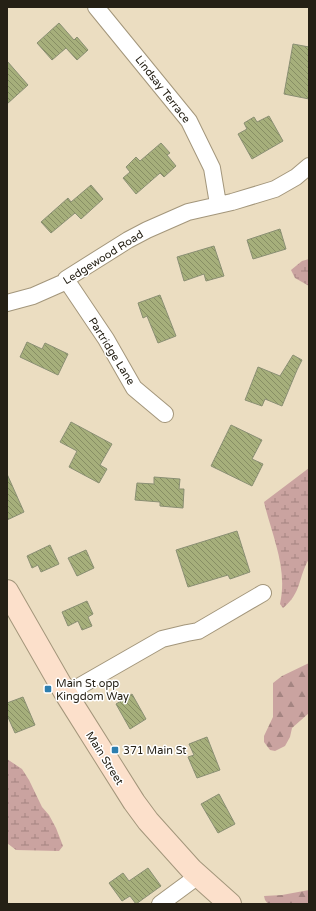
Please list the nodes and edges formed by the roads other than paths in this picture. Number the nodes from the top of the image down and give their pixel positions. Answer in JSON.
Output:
{"nodes":[{"id":1,"x":96,"y":7,"type":"edge"},
{"id":2,"x":309,"y":166,"type":"edge"},
{"id":3,"x":218,"y":204,"type":"junction"},
{"id":4,"x":67,"y":281,"type":"junction"},
{"id":5,"x":7,"y":303,"type":"edge"},
{"id":6,"x":165,"y":414,"type":"dead end"},
{"id":7,"x":263,"y":593,"type":"dead end"},
{"id":8,"x":8,"y":594,"type":"edge"},
{"id":9,"x":66,"y":694,"type":"junction"},
{"id":10,"x":198,"y":876,"type":"junction"},
{"id":11,"x":160,"y":904,"type":"edge"},
{"id":12,"x":230,"y":904,"type":"edge"}],
"edges":[{"from":1,"to":3,"type":"street","name":"Lindsay Terrace"},
{"from":2,"to":3,"type":"street","name":"Ledgewood Road"},
{"from":3,"to":4,"type":"street","name":"Ledgewood Road"},
{"from":4,"to":5,"type":"street","name":"Ledgewood Road"},
{"from":4,"to":6,"type":"street","name":"Partridge Lane"},
{"from":7,"to":9,"type":"street"},
{"from":8,"to":9,"type":"main road","name":"Main Street"},
{"from":9,"to":10,"type":"main road","name":"Main Street"},
{"from":10,"to":11,"type":"street"},
{"from":10,"to":12,"type":"main road","name":"Main Street"}]}
